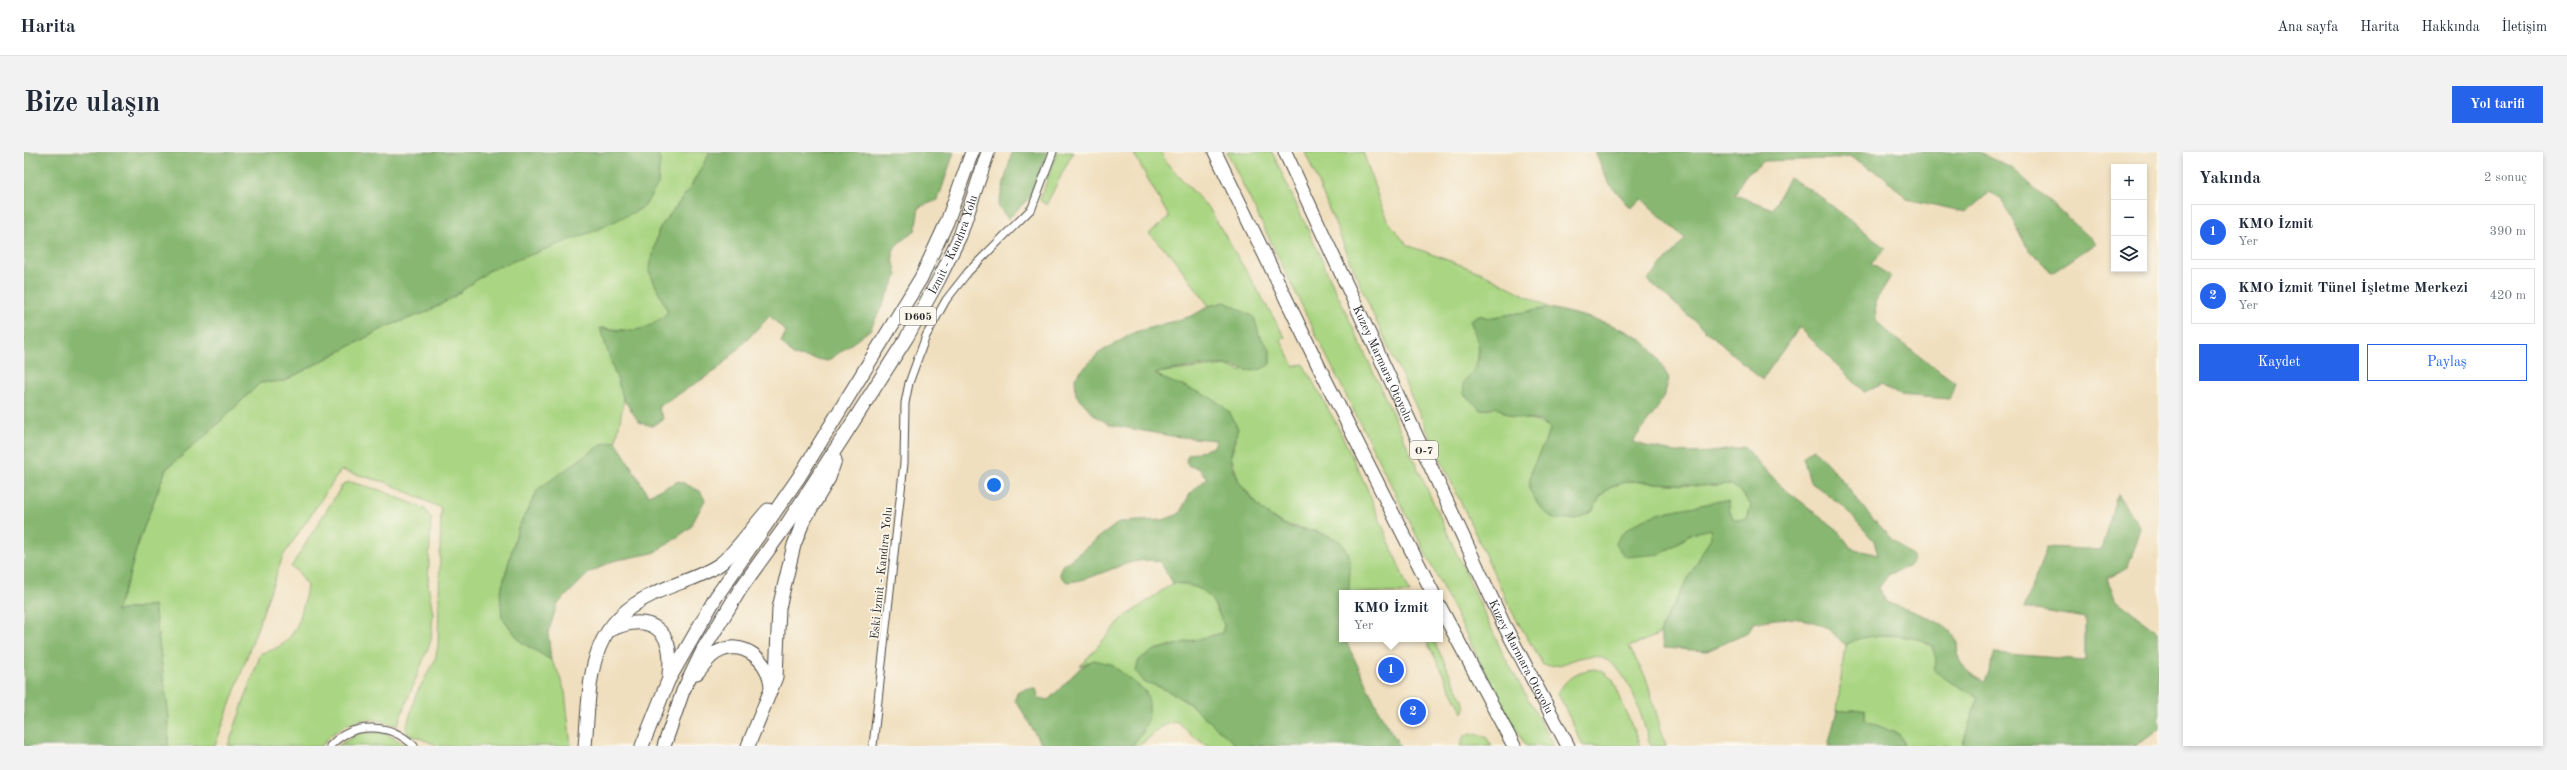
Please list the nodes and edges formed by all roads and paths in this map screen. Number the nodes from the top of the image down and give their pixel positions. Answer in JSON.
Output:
{"nodes":[{"id":1,"x":972,"y":152,"type":"edge"},
{"id":2,"x":988,"y":152,"type":"edge"},
{"id":3,"x":1053,"y":152,"type":"edge"},
{"id":4,"x":1215,"y":152,"type":"edge"},
{"id":5,"x":1285,"y":152,"type":"edge"},
{"id":6,"x":844,"y":436,"type":"junction"},
{"id":7,"x":799,"y":477,"type":"junction"},
{"id":8,"x":1431,"y":590,"type":"edge"},
{"id":9,"x":1443,"y":613,"type":"edge"},
{"id":10,"x":608,"y":631,"type":"junction"},
{"id":11,"x":668,"y":681,"type":"junction"},
{"id":12,"x":772,"y":689,"type":"junction"},
{"id":13,"x":683,"y":691,"type":"junction"},
{"id":14,"x":330,"y":746,"type":"edge"},
{"id":15,"x":414,"y":746,"type":"edge"},
{"id":16,"x":585,"y":746,"type":"edge"},
{"id":17,"x":642,"y":746,"type":"edge"},
{"id":18,"x":664,"y":746,"type":"edge"},
{"id":19,"x":748,"y":746,"type":"edge"},
{"id":20,"x":873,"y":746,"type":"edge"},
{"id":21,"x":1514,"y":746,"type":"edge"},
{"id":22,"x":1568,"y":746,"type":"edge"}],
"edges":[{"from":1,"to":7,"type":"highway"},
{"from":2,"to":6,"type":"highway","name":"İzmit - Kandıra Yolu","number":"D605"},
{"from":3,"to":20,"type":"street","name":"Eski İzmit - Kandıra Yolu"},
{"from":4,"to":8,"type":"highway"},
{"from":5,"to":22,"type":"highway","name":"Kuzey Marmara Otoyolu","number":"O-7"},
{"from":6,"to":12,"type":"highway"},
{"from":6,"to":13,"type":"highway"},
{"from":7,"to":10,"type":"highway"},
{"from":7,"to":11,"type":"highway"},
{"from":9,"to":21,"type":"highway"},
{"from":10,"to":11,"type":"highway"},
{"from":10,"to":16,"type":"highway"},
{"from":11,"to":17,"type":"highway"},
{"from":12,"to":13,"type":"highway"},
{"from":12,"to":19,"type":"highway"},
{"from":13,"to":18,"type":"highway"},
{"from":14,"to":15,"type":"street"}]}
